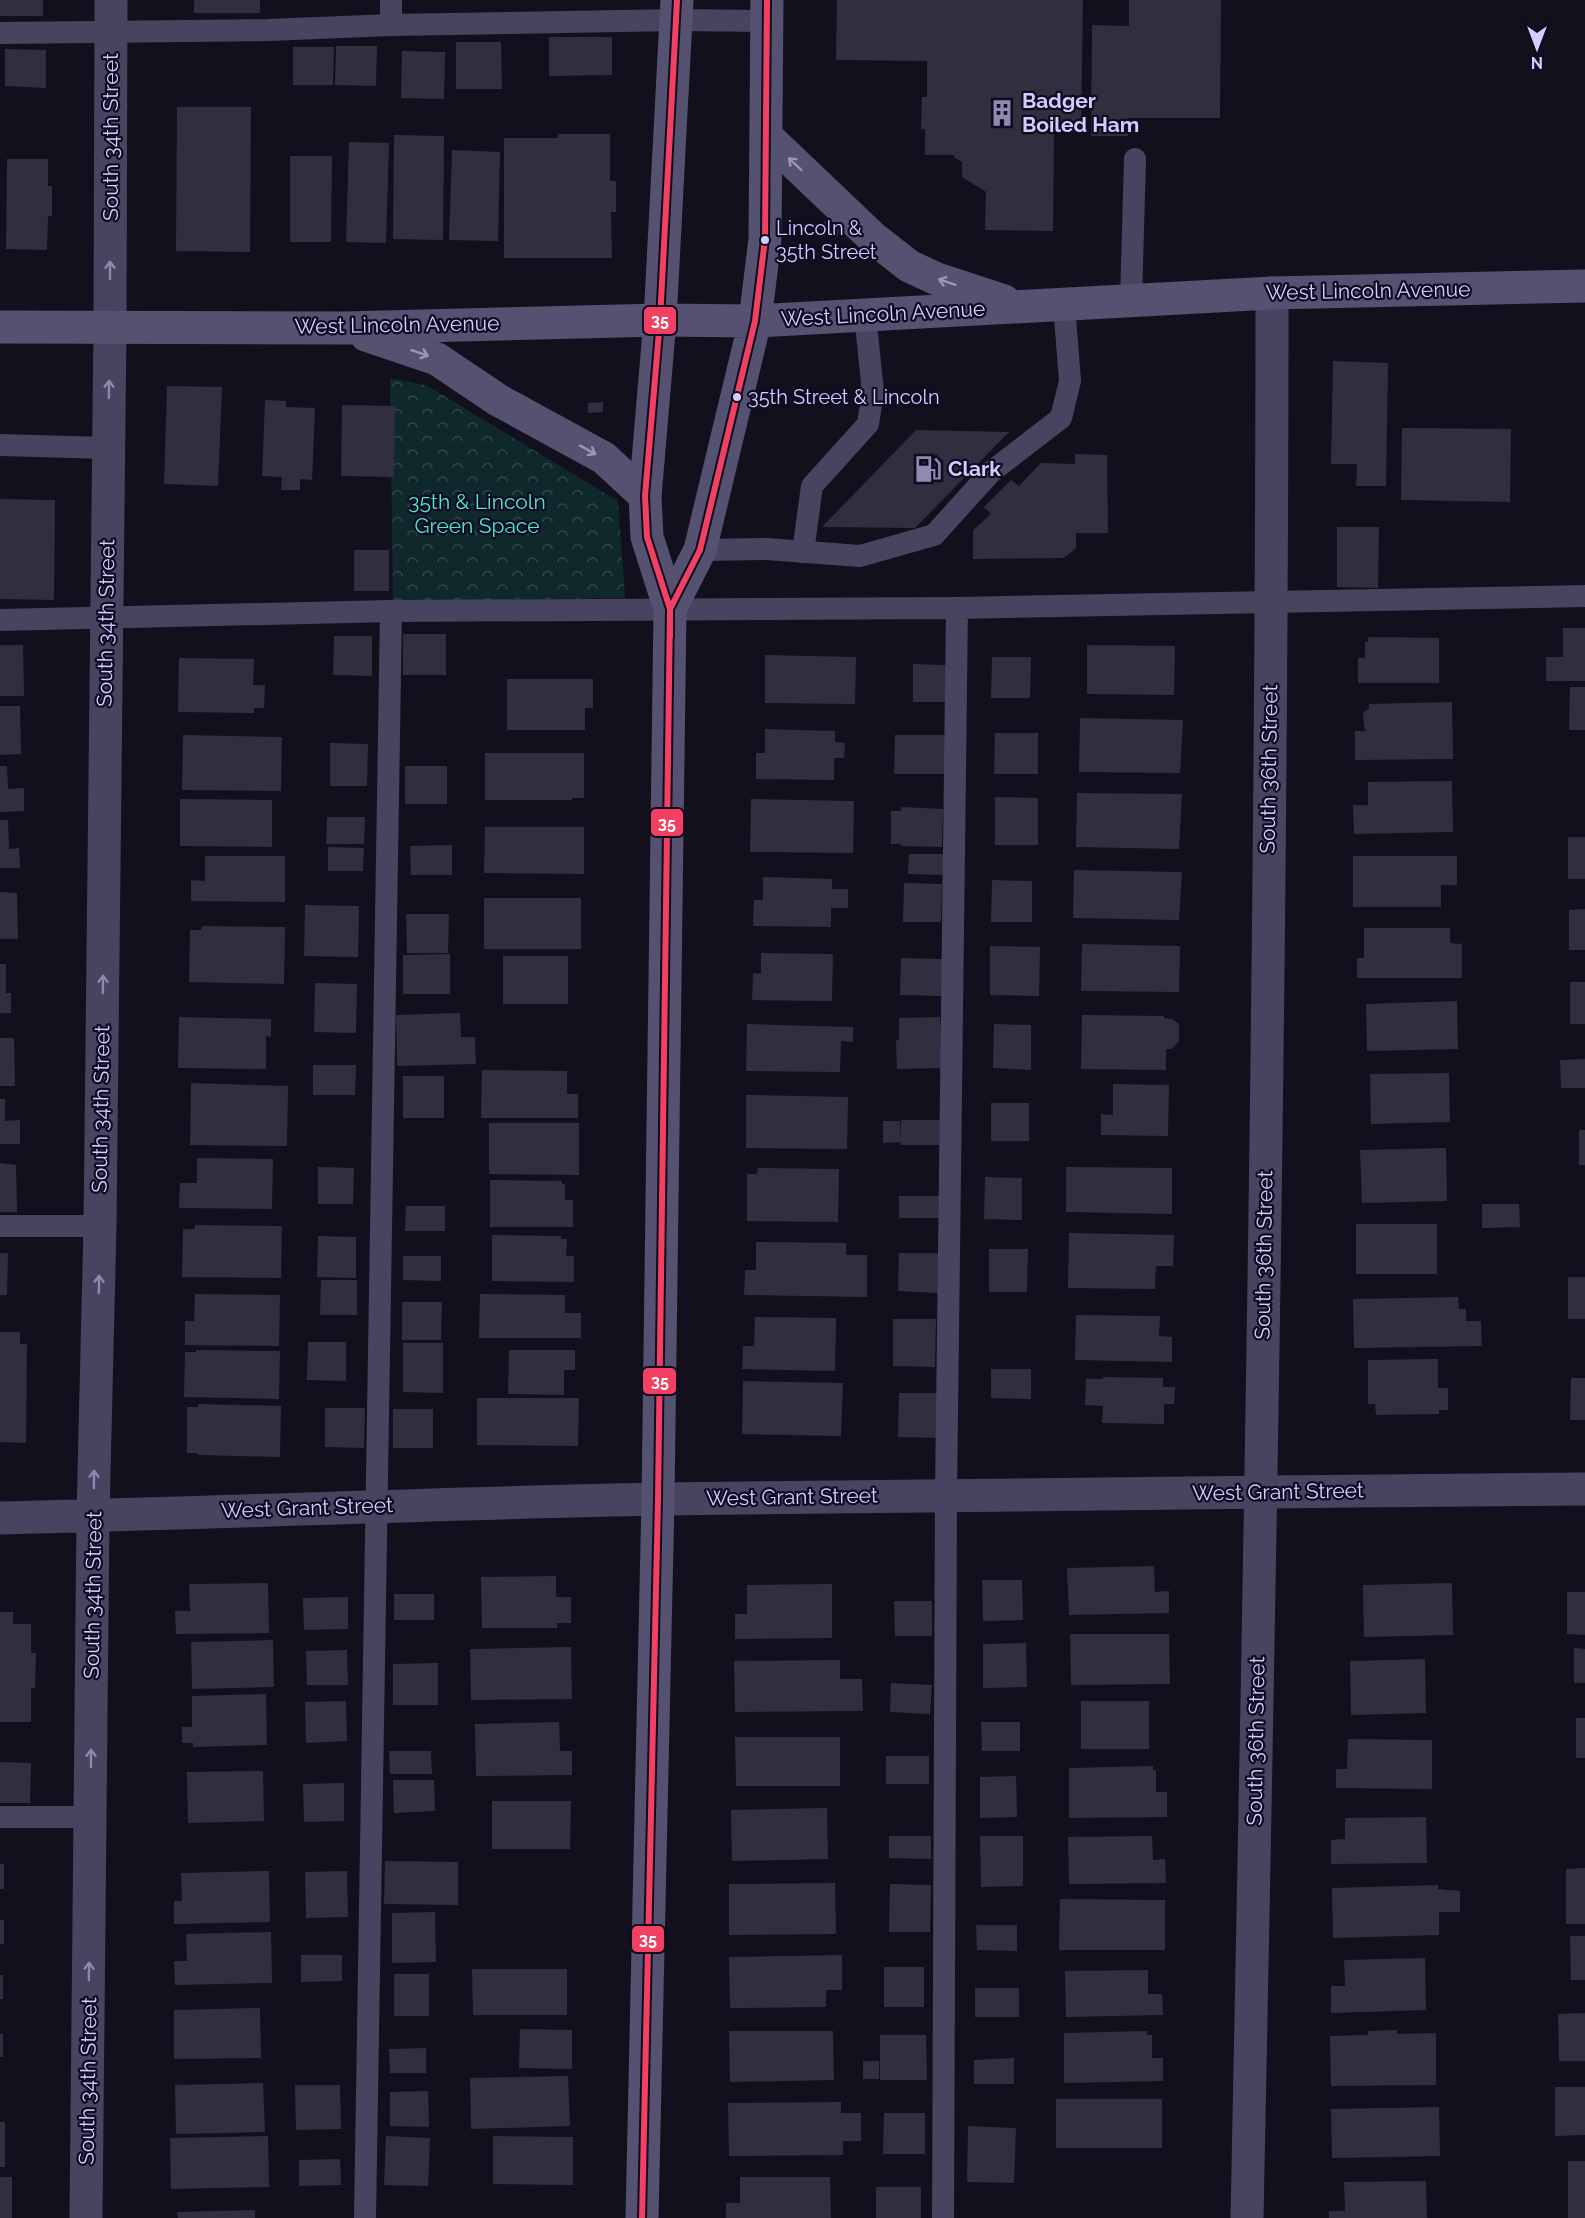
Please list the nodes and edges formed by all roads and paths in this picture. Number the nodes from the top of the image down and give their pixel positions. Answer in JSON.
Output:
{"nodes":[{"id":1,"x":392,"y":0,"type":"edge"},
{"id":2,"x":677,"y":10,"type":"edge"},
{"id":3,"x":766,"y":10,"type":"edge"},
{"id":4,"x":111,"y":16,"type":"edge"},
{"id":5,"x":391,"y":25,"type":"junction"},
{"id":6,"x":0,"y":33,"type":"edge"},
{"id":7,"x":766,"y":136,"type":"junction"},
{"id":8,"x":1135,"y":159,"type":"dead end"},
{"id":9,"x":1585,"y":286,"type":"edge"},
{"id":10,"x":1272,"y":292,"type":"junction"},
{"id":11,"x":1131,"y":300,"type":"junction"},
{"id":12,"x":1064,"y":304,"type":"junction"},
{"id":13,"x":1023,"y":307,"type":"junction"},
{"id":14,"x":866,"y":315,"type":"junction"},
{"id":15,"x":660,"y":320,"type":"junction"},
{"id":16,"x":755,"y":321,"type":"junction"},
{"id":17,"x":0,"y":327,"type":"edge"},
{"id":18,"x":344,"y":327,"type":"junction"},
{"id":19,"x":110,"y":328,"type":"junction"},
{"id":20,"x":0,"y":445,"type":"edge"},
{"id":21,"x":108,"y":448,"type":"junction"},
{"id":22,"x":645,"y":496,"type":"junction"},
{"id":23,"x":700,"y":550,"type":"junction"},
{"id":24,"x":803,"y":552,"type":"junction"},
{"id":25,"x":1585,"y":596,"type":"edge"},
{"id":26,"x":1271,"y":603,"type":"junction"},
{"id":27,"x":957,"y":608,"type":"junction"},
{"id":28,"x":670,"y":609,"type":"junction"},
{"id":29,"x":391,"y":611,"type":"junction"},
{"id":30,"x":106,"y":619,"type":"junction"},
{"id":31,"x":0,"y":620,"type":"edge"},
{"id":32,"x":0,"y":1226,"type":"edge"},
{"id":33,"x":100,"y":1226,"type":"junction"},
{"id":34,"x":1585,"y":1489,"type":"edge"},
{"id":35,"x":1261,"y":1493,"type":"junction"},
{"id":36,"x":946,"y":1494,"type":"junction"},
{"id":37,"x":658,"y":1499,"type":"junction"},
{"id":38,"x":375,"y":1506,"type":"junction"},
{"id":39,"x":93,"y":1515,"type":"junction"},
{"id":40,"x":0,"y":1518,"type":"edge"},
{"id":41,"x":0,"y":1817,"type":"edge"},
{"id":42,"x":91,"y":1817,"type":"junction"},
{"id":43,"x":86,"y":2218,"type":"edge"},
{"id":44,"x":364,"y":2218,"type":"edge"},
{"id":45,"x":642,"y":2218,"type":"edge"},
{"id":46,"x":943,"y":2218,"type":"edge"},
{"id":47,"x":1247,"y":2218,"type":"edge"}],
"edges":[{"from":1,"to":5,"type":"lane"},
{"from":2,"to":3,"type":"lane"},
{"from":2,"to":5,"type":"lane"},
{"from":2,"to":15,"type":"main road"},
{"from":3,"to":7,"type":"main road"},
{"from":4,"to":5,"type":"lane"},
{"from":4,"to":6,"type":"lane"},
{"from":19,"to":4,"type":"street","name":"South 34th Street","one_way":true},
{"from":13,"to":7,"type":"main road","one_way":true},
{"from":7,"to":16,"type":"main road"},
{"from":8,"to":11,"type":"lane"},
{"from":9,"to":10,"type":"main road","name":"West Lincoln Avenue"},
{"from":10,"to":11,"type":"main road","name":"West Lincoln Avenue"},
{"from":10,"to":26,"type":"street","name":"South 36th Street"},
{"from":11,"to":12,"type":"main road","name":"West Lincoln Avenue"},
{"from":12,"to":13,"type":"main road","name":"West Lincoln Avenue"},
{"from":12,"to":24,"type":"lane"},
{"from":13,"to":14,"type":"main road","name":"West Lincoln Avenue"},
{"from":14,"to":16,"type":"main road","name":"West Lincoln Avenue"},
{"from":14,"to":24,"type":"lane"},
{"from":15,"to":16,"type":"main road","name":"West Lincoln Avenue"},
{"from":15,"to":18,"type":"main road","name":"West Lincoln Avenue"},
{"from":15,"to":22,"type":"main road"},
{"from":16,"to":23,"type":"main road"},
{"from":17,"to":19,"type":"main road","name":"West Lincoln Avenue"},
{"from":18,"to":19,"type":"main road","name":"West Lincoln Avenue"},
{"from":18,"to":22,"type":"main road","one_way":true},
{"from":21,"to":19,"type":"street","name":"South 34th Street","one_way":true},
{"from":20,"to":21,"type":"lane"},
{"from":21,"to":30,"type":"street","name":"South 34th Street"},
{"from":22,"to":28,"type":"main road"},
{"from":23,"to":24,"type":"lane"},
{"from":23,"to":28,"type":"main road"},
{"from":25,"to":26,"type":"lane"},
{"from":26,"to":27,"type":"lane"},
{"from":26,"to":35,"type":"street","name":"South 36th Street"},
{"from":27,"to":28,"type":"lane"},
{"from":27,"to":36,"type":"lane"},
{"from":28,"to":29,"type":"lane"},
{"from":28,"to":37,"type":"main road"},
{"from":29,"to":30,"type":"lane"},
{"from":29,"to":38,"type":"lane"},
{"from":30,"to":31,"type":"lane"},
{"from":33,"to":30,"type":"street","name":"South 34th Street","one_way":true},
{"from":32,"to":33,"type":"lane"},
{"from":39,"to":33,"type":"street","name":"South 34th Street","one_way":true},
{"from":34,"to":35,"type":"street","name":"West Grant Street"},
{"from":35,"to":36,"type":"street","name":"West Grant Street"},
{"from":35,"to":47,"type":"street","name":"South 36th Street"},
{"from":36,"to":37,"type":"street","name":"West Grant Street"},
{"from":36,"to":46,"type":"lane"},
{"from":37,"to":38,"type":"street","name":"West Grant Street"},
{"from":37,"to":45,"type":"main road"},
{"from":38,"to":39,"type":"street","name":"West Grant Street"},
{"from":38,"to":44,"type":"lane"},
{"from":39,"to":40,"type":"street","name":"West Grant Street"},
{"from":42,"to":39,"type":"street","name":"South 34th Street","one_way":true},
{"from":41,"to":42,"type":"lane"},
{"from":43,"to":42,"type":"street","name":"South 34th Street","one_way":true}]}
